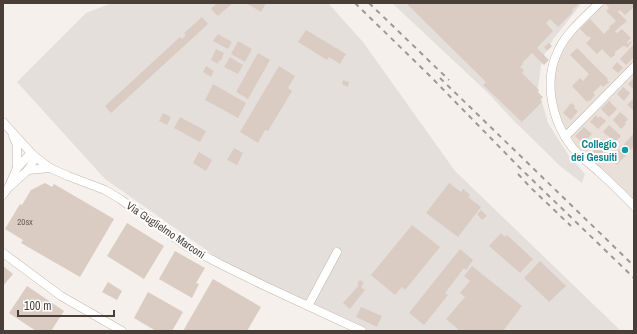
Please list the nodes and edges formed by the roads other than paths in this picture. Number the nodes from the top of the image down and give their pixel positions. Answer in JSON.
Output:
{"nodes":[{"id":1,"x":600,"y":3,"type":"edge"},
{"id":2,"x":634,"y":68,"type":"edge"},
{"id":3,"x":3,"y":122,"type":"edge"},
{"id":4,"x":11,"y":132,"type":"junction"},
{"id":5,"x":565,"y":137,"type":"junction"},
{"id":6,"x":33,"y":156,"type":"junction"},
{"id":7,"x":17,"y":168,"type":"junction"},
{"id":8,"x":50,"y":168,"type":"junction"},
{"id":9,"x":28,"y":170,"type":"junction"},
{"id":10,"x":8,"y":188,"type":"junction"},
{"id":11,"x":3,"y":196,"type":"edge"},
{"id":12,"x":634,"y":206,"type":"edge"},
{"id":13,"x":337,"y":252,"type":"dead end"},
{"id":14,"x":3,"y":253,"type":"edge"},
{"id":15,"x":308,"y":306,"type":"junction"},
{"id":16,"x":122,"y":331,"type":"edge"},
{"id":17,"x":362,"y":331,"type":"edge"}],
"edges":[{"from":1,"to":5,"type":"street"},
{"from":2,"to":5,"type":"street"},
{"from":3,"to":4,"type":"street","name":"Via Guglielmo Marconi"},
{"from":4,"to":6,"type":"street","name":"Via Guglielmo Marconi"},
{"from":4,"to":7,"type":"street"},
{"from":5,"to":12,"type":"street"},
{"from":6,"to":7,"type":"street"},
{"from":6,"to":8,"type":"street","name":"Via Guglielmo Marconi"},
{"from":6,"to":9,"type":"street"},
{"from":7,"to":10,"type":"street"},
{"from":8,"to":9,"type":"street"},
{"from":8,"to":15,"type":"street","name":"Via Guglielmo Marconi"},
{"from":9,"to":10,"type":"street"},
{"from":10,"to":11,"type":"street"},
{"from":13,"to":15,"type":"street"},
{"from":14,"to":16,"type":"street"},
{"from":15,"to":17,"type":"street","name":"Via Guglielmo Marconi"}]}
